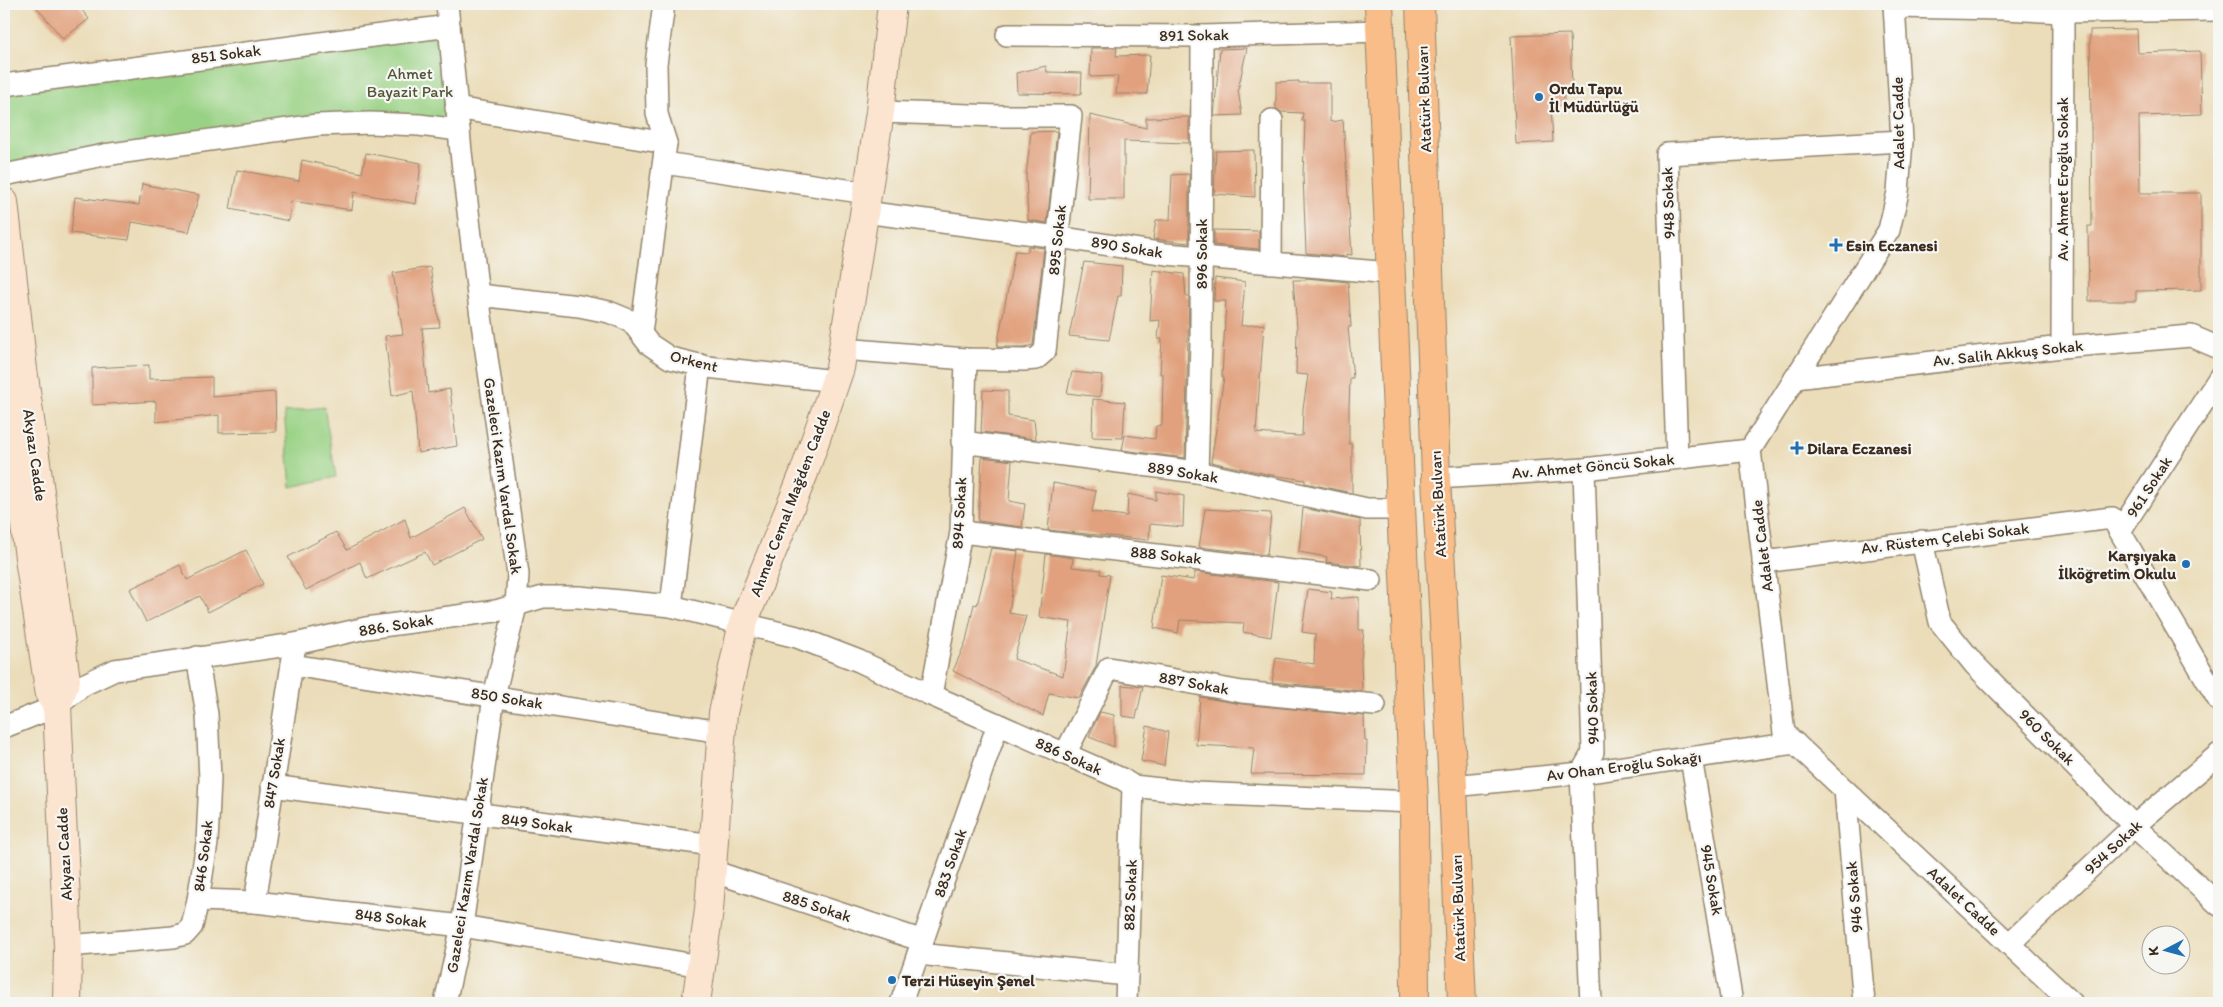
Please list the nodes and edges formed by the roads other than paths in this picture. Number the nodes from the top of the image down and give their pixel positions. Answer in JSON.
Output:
{"nodes":[{"id":1,"x":447,"y":4,"type":"edge"},
{"id":2,"x":664,"y":4,"type":"edge"},
{"id":3,"x":892,"y":4,"type":"edge"},
{"id":4,"x":1379,"y":4,"type":"edge"},
{"id":5,"x":1420,"y":4,"type":"edge"},
{"id":6,"x":1894,"y":5,"type":"edge"},
{"id":7,"x":2219,"y":10,"type":"edge"},
{"id":8,"x":2063,"y":12,"type":"junction"},
{"id":9,"x":449,"y":26,"type":"junction"},
{"id":10,"x":1380,"y":31,"type":"junction"},
{"id":11,"x":1007,"y":35,"type":"dead end"},
{"id":12,"x":1202,"y":36,"type":"junction"},
{"id":13,"x":4,"y":85,"type":"edge"},
{"id":14,"x":456,"y":108,"type":"junction"},
{"id":15,"x":880,"y":112,"type":"junction"},
{"id":16,"x":1272,"y":120,"type":"dead end"},
{"id":17,"x":459,"y":130,"type":"junction"},
{"id":18,"x":1902,"y":141,"type":"junction"},
{"id":19,"x":665,"y":153,"type":"junction"},
{"id":20,"x":4,"y":175,"type":"edge"},
{"id":21,"x":4,"y":202,"type":"edge"},
{"id":22,"x":865,"y":203,"type":"junction"},
{"id":23,"x":1058,"y":237,"type":"junction"},
{"id":24,"x":1200,"y":256,"type":"junction"},
{"id":25,"x":1270,"y":262,"type":"junction"},
{"id":26,"x":1391,"y":273,"type":"junction"},
{"id":27,"x":478,"y":295,"type":"junction"},
{"id":28,"x":641,"y":333,"type":"junction"},
{"id":29,"x":2062,"y":347,"type":"junction"},
{"id":30,"x":2219,"y":348,"type":"edge"},
{"id":31,"x":843,"y":349,"type":"junction"},
{"id":32,"x":966,"y":359,"type":"junction"},
{"id":33,"x":700,"y":365,"type":"junction"},
{"id":34,"x":11,"y":368,"type":"edge"},
{"id":35,"x":1796,"y":378,"type":"junction"},
{"id":36,"x":2219,"y":378,"type":"edge"},
{"id":37,"x":836,"y":381,"type":"junction"},
{"id":38,"x":9,"y":438,"type":"edge"},
{"id":39,"x":962,"y":442,"type":"junction"},
{"id":40,"x":1750,"y":450,"type":"junction"},
{"id":41,"x":1678,"y":458,"type":"junction"},
{"id":42,"x":1584,"y":469,"type":"junction"},
{"id":43,"x":1197,"y":472,"type":"junction"},
{"id":44,"x":1436,"y":478,"type":"junction"},
{"id":45,"x":1402,"y":508,"type":"junction"},
{"id":46,"x":2120,"y":531,"type":"junction"},
{"id":47,"x":961,"y":532,"type":"junction"},
{"id":48,"x":1922,"y":541,"type":"junction"},
{"id":49,"x":1763,"y":562,"type":"junction"},
{"id":50,"x":1371,"y":580,"type":"dead end"},
{"id":51,"x":516,"y":606,"type":"junction"},
{"id":52,"x":671,"y":606,"type":"junction"},
{"id":53,"x":743,"y":623,"type":"junction"},
{"id":54,"x":295,"y":644,"type":"junction"},
{"id":55,"x":197,"y":657,"type":"junction"},
{"id":56,"x":292,"y":665,"type":"junction"},
{"id":57,"x":931,"y":695,"type":"junction"},
{"id":58,"x":494,"y":696,"type":"junction"},
{"id":59,"x":2219,"y":701,"type":"edge"},
{"id":60,"x":1375,"y":705,"type":"dead end"},
{"id":61,"x":57,"y":706,"type":"junction"},
{"id":62,"x":998,"y":724,"type":"junction"},
{"id":63,"x":4,"y":727,"type":"edge"},
{"id":64,"x":721,"y":732,"type":"junction"},
{"id":65,"x":1795,"y":743,"type":"junction"},
{"id":66,"x":1065,"y":754,"type":"junction"},
{"id":67,"x":2219,"y":754,"type":"edge"},
{"id":68,"x":1691,"y":758,"type":"junction"},
{"id":69,"x":1581,"y":773,"type":"junction"},
{"id":70,"x":272,"y":786,"type":"junction"},
{"id":71,"x":1134,"y":786,"type":"junction"},
{"id":72,"x":1453,"y":786,"type":"junction"},
{"id":73,"x":1845,"y":790,"type":"junction"},
{"id":74,"x":1414,"y":802,"type":"junction"},
{"id":75,"x":477,"y":814,"type":"junction"},
{"id":76,"x":2134,"y":826,"type":"junction"},
{"id":77,"x":712,"y":858,"type":"junction"},
{"id":78,"x":198,"y":900,"type":"junction"},
{"id":79,"x":255,"y":902,"type":"junction"},
{"id":80,"x":2219,"y":905,"type":"edge"},
{"id":81,"x":462,"y":926,"type":"junction"},
{"id":82,"x":2009,"y":944,"type":"junction"},
{"id":83,"x":68,"y":946,"type":"junction"},
{"id":84,"x":921,"y":948,"type":"junction"},
{"id":85,"x":701,"y":966,"type":"junction"},
{"id":86,"x":1127,"y":975,"type":"junction"},
{"id":87,"x":67,"y":1003,"type":"edge"},
{"id":88,"x":445,"y":1003,"type":"edge"},
{"id":89,"x":696,"y":1003,"type":"edge"},
{"id":90,"x":901,"y":1003,"type":"edge"},
{"id":91,"x":1126,"y":1003,"type":"edge"},
{"id":92,"x":1415,"y":1003,"type":"edge"},
{"id":93,"x":1462,"y":1003,"type":"edge"},
{"id":94,"x":1591,"y":1003,"type":"edge"},
{"id":95,"x":1732,"y":1003,"type":"edge"},
{"id":96,"x":1864,"y":1003,"type":"edge"},
{"id":97,"x":2072,"y":1003,"type":"edge"}],
"edges":[{"from":1,"to":9,"type":"street","name":"Gazeleci Kazım Vardal Sokak"},
{"from":2,"to":19,"type":"street"},
{"from":3,"to":15,"type":"main road","name":"Ahmet Cemal Mağden Cadde"},
{"from":4,"to":10,"type":"highway"},
{"from":5,"to":44,"type":"highway","name":"Atatürk Bulvarı"},
{"from":6,"to":8,"type":"street"},
{"from":6,"to":18,"type":"street","name":"Adalet Cadde"},
{"from":7,"to":8,"type":"street"},
{"from":8,"to":29,"type":"street","name":"Av. Ahmet Eroğlu Sokak"},
{"from":9,"to":13,"type":"street","name":"851 Sokak"},
{"from":9,"to":14,"type":"street","name":"Gazeleci Kazım Vardal Sokak"},
{"from":10,"to":12,"type":"street","name":"891 Sokak"},
{"from":10,"to":26,"type":"highway"},
{"from":11,"to":12,"type":"street","name":"891 Sokak"},
{"from":12,"to":24,"type":"street","name":"896 Sokak"},
{"from":14,"to":17,"type":"street","name":"Gazeleci Kazım Vardal Sokak"},
{"from":14,"to":19,"type":"street"},
{"from":15,"to":22,"type":"main road","name":"Ahmet Cemal Mağden Cadde"},
{"from":15,"to":23,"type":"street","name":"895 Sokak"},
{"from":16,"to":25,"type":"street"},
{"from":17,"to":20,"type":"street"},
{"from":17,"to":27,"type":"street","name":"Gazeleci Kazım Vardal Sokak"},
{"from":18,"to":35,"type":"street","name":"Adalet Cadde"},
{"from":18,"to":41,"type":"street","name":"948 Sokak"},
{"from":19,"to":22,"type":"street"},
{"from":19,"to":28,"type":"street"},
{"from":21,"to":34,"type":"main road","name":"Akyazı Cadde"},
{"from":22,"to":23,"type":"street","name":"890 Sokak"},
{"from":22,"to":31,"type":"main road","name":"Ahmet Cemal Mağden Cadde"},
{"from":23,"to":24,"type":"street","name":"890 Sokak"},
{"from":23,"to":32,"type":"street","name":"895 Sokak"},
{"from":24,"to":25,"type":"street","name":"890 Sokak"},
{"from":24,"to":43,"type":"street","name":"896 Sokak"},
{"from":25,"to":26,"type":"street","name":"890 Sokak"},
{"from":26,"to":45,"type":"highway"},
{"from":27,"to":28,"type":"street","name":"Orkent"},
{"from":27,"to":51,"type":"street","name":"Gazeleci Kazım Vardal Sokak"},
{"from":28,"to":33,"type":"street","name":"Orkent"},
{"from":29,"to":30,"type":"street","name":"Av. Salih Akkuş Sokak"},
{"from":29,"to":35,"type":"street","name":"Av. Salih Akkuş Sokak"},
{"from":31,"to":32,"type":"street","name":"895 Sokak"},
{"from":31,"to":37,"type":"main road","name":"Ahmet Cemal Mağden Cadde"},
{"from":32,"to":39,"type":"street","name":"894 Sokak"},
{"from":33,"to":37,"type":"street","name":"Orkent"},
{"from":33,"to":52,"type":"street"},
{"from":34,"to":38,"type":"main road","name":"Akyazı Cadde"},
{"from":34,"to":61,"type":"main road","name":"Akyazı Cadde"},
{"from":35,"to":40,"type":"street","name":"Adalet Cadde"},
{"from":36,"to":46,"type":"street","name":"961 Sokak"},
{"from":37,"to":53,"type":"main road","name":"Ahmet Cemal Mağden Cadde"},
{"from":38,"to":61,"type":"main road","name":"Akyazı Cadde"},
{"from":39,"to":43,"type":"street","name":"889 Sokak"},
{"from":39,"to":47,"type":"street","name":"894 Sokak"},
{"from":40,"to":41,"type":"street","name":"Av. Ahmet Göncü Sokak"},
{"from":40,"to":49,"type":"street","name":"Adalet Cadde"},
{"from":41,"to":42,"type":"street","name":"Av. Ahmet Göncü Sokak"},
{"from":42,"to":44,"type":"street","name":"Av. Ahmet Göncü Sokak"},
{"from":42,"to":69,"type":"street","name":"940 Sokak"},
{"from":43,"to":45,"type":"street","name":"889 Sokak"},
{"from":44,"to":72,"type":"highway","name":"Atatürk Bulvarı"},
{"from":45,"to":74,"type":"highway"},
{"from":46,"to":48,"type":"street","name":"Av. Rüstem Çelebi Sokak"},
{"from":46,"to":59,"type":"street","name":"961 Sokak"},
{"from":47,"to":50,"type":"street","name":"888 Sokak"},
{"from":47,"to":57,"type":"street","name":"894 Sokak"},
{"from":48,"to":49,"type":"street","name":"Av. Rüstem Çelebi Sokak"},
{"from":48,"to":76,"type":"street","name":"960 Sokak"},
{"from":49,"to":65,"type":"street","name":"Adalet Cadde"},
{"from":51,"to":52,"type":"street","name":"886. Sokak"},
{"from":51,"to":54,"type":"street","name":"886. Sokak"},
{"from":51,"to":58,"type":"street","name":"Gazeleci Kazım Vardal Sokak"},
{"from":52,"to":53,"type":"street","name":"886. Sokak"},
{"from":53,"to":57,"type":"street","name":"886 Sokak"},
{"from":53,"to":64,"type":"main road","name":"Ahmet Cemal Mağden Cadde"},
{"from":54,"to":55,"type":"street","name":"886. Sokak"},
{"from":54,"to":56,"type":"street","name":"847 Sokak"},
{"from":55,"to":61,"type":"street","name":"886. Sokak"},
{"from":55,"to":78,"type":"street","name":"846 Sokak"},
{"from":56,"to":58,"type":"street","name":"850 Sokak"},
{"from":56,"to":70,"type":"street","name":"847 Sokak"},
{"from":57,"to":62,"type":"street","name":"886 Sokak"},
{"from":58,"to":64,"type":"street","name":"850 Sokak"},
{"from":58,"to":75,"type":"street","name":"Gazeleci Kazım Vardal Sokak"},
{"from":60,"to":66,"type":"street","name":"887 Sokak"},
{"from":61,"to":63,"type":"street","name":"886. Sokak"},
{"from":61,"to":83,"type":"main road","name":"Akyazı Cadde"},
{"from":62,"to":66,"type":"street","name":"886 Sokak"},
{"from":62,"to":84,"type":"street","name":"883 Sokak"},
{"from":64,"to":77,"type":"main road","name":"Ahmet Cemal Mağden Cadde"},
{"from":65,"to":68,"type":"street","name":"Av Ohan Eroğlu Sokağı"},
{"from":65,"to":73,"type":"street","name":"Adalet Cadde"},
{"from":66,"to":71,"type":"street","name":"886 Sokak"},
{"from":67,"to":76,"type":"street","name":"954 Sokak"},
{"from":68,"to":69,"type":"street","name":"Av Ohan Eroğlu Sokağı"},
{"from":68,"to":95,"type":"street","name":"945 Sokak"},
{"from":69,"to":72,"type":"street","name":"Av Ohan Eroğlu Sokağı"},
{"from":69,"to":94,"type":"street"},
{"from":70,"to":75,"type":"street","name":"849 Sokak"},
{"from":70,"to":79,"type":"street","name":"847 Sokak"},
{"from":71,"to":74,"type":"street","name":"886 Sokak"},
{"from":71,"to":86,"type":"street","name":"882 Sokak"},
{"from":72,"to":93,"type":"highway","name":"Atatürk Bulvarı"},
{"from":73,"to":82,"type":"street","name":"Adalet Cadde"},
{"from":73,"to":96,"type":"street","name":"946 Sokak"},
{"from":74,"to":92,"type":"highway"},
{"from":75,"to":77,"type":"street","name":"849 Sokak"},
{"from":75,"to":81,"type":"street","name":"Gazeleci Kazım Vardal Sokak"},
{"from":76,"to":80,"type":"street","name":"960 Sokak"},
{"from":76,"to":82,"type":"street","name":"954 Sokak"},
{"from":77,"to":84,"type":"street","name":"885 Sokak"},
{"from":77,"to":85,"type":"main road","name":"Ahmet Cemal Mağden Cadde"},
{"from":78,"to":79,"type":"street","name":"848 Sokak"},
{"from":78,"to":83,"type":"street","name":"846 Sokak"},
{"from":79,"to":81,"type":"street","name":"848 Sokak"},
{"from":81,"to":85,"type":"street","name":"848 Sokak"},
{"from":81,"to":88,"type":"street","name":"Gazeleci Kazım Vardal Sokak"},
{"from":82,"to":97,"type":"street","name":"Adalet Cadde"},
{"from":83,"to":87,"type":"main road","name":"Akyazı Cadde"},
{"from":84,"to":86,"type":"street","name":"885 Sokak"},
{"from":84,"to":90,"type":"street","name":"883 Sokak"},
{"from":85,"to":89,"type":"main road","name":"Ahmet Cemal Mağden Cadde"},
{"from":86,"to":91,"type":"street","name":"882 Sokak"}]}
